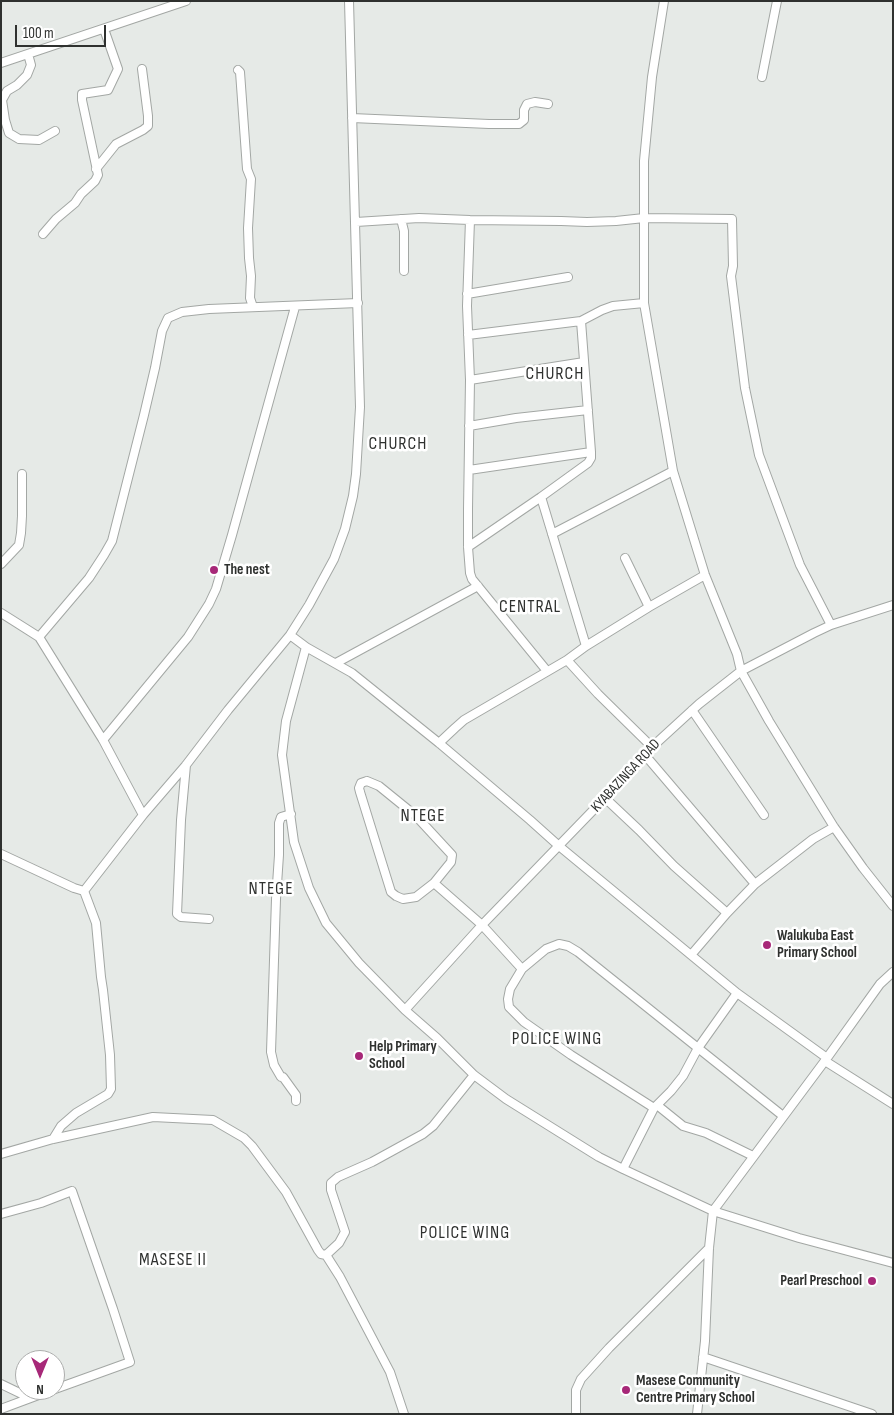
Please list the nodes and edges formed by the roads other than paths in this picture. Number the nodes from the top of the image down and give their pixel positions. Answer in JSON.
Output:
{"nodes":[{"id":1,"x":186,"y":1,"type":"edge"},
{"id":2,"x":349,"y":1,"type":"edge"},
{"id":3,"x":664,"y":1,"type":"edge"},
{"id":4,"x":777,"y":1,"type":"edge"},
{"id":5,"x":104,"y":29,"type":"junction"},
{"id":6,"x":28,"y":54,"type":"junction"},
{"id":7,"x":1,"y":63,"type":"edge"},
{"id":8,"x":142,"y":70,"type":"dead end"},
{"id":9,"x":238,"y":70,"type":"dead end"},
{"id":10,"x":762,"y":77,"type":"dead end"},
{"id":11,"x":548,"y":104,"type":"dead end"},
{"id":12,"x":352,"y":118,"type":"junction"},
{"id":13,"x":56,"y":131,"type":"dead end"},
{"id":14,"x":96,"y":168,"type":"junction"},
{"id":15,"x":644,"y":218,"type":"junction"},
{"id":16,"x":401,"y":219,"type":"junction"},
{"id":17,"x":470,"y":220,"type":"junction"},
{"id":18,"x":356,"y":222,"type":"junction"},
{"id":19,"x":43,"y":234,"type":"dead end"},
{"id":20,"x":404,"y":271,"type":"dead end"},
{"id":21,"x":568,"y":277,"type":"dead end"},
{"id":22,"x":467,"y":294,"type":"junction"},
{"id":23,"x":358,"y":303,"type":"junction"},
{"id":24,"x":644,"y":303,"type":"junction"},
{"id":25,"x":254,"y":307,"type":"junction"},
{"id":26,"x":295,"y":307,"type":"junction"},
{"id":27,"x":581,"y":321,"type":"junction"},
{"id":28,"x":468,"y":335,"type":"junction"},
{"id":29,"x":584,"y":362,"type":"junction"},
{"id":30,"x":470,"y":380,"type":"junction"},
{"id":31,"x":588,"y":410,"type":"junction"},
{"id":32,"x":468,"y":426,"type":"junction"},
{"id":33,"x":591,"y":452,"type":"junction"},
{"id":34,"x":469,"y":470,"type":"junction"},
{"id":35,"x":673,"y":472,"type":"junction"},
{"id":36,"x":22,"y":474,"type":"dead end"},
{"id":37,"x":541,"y":497,"type":"junction"},
{"id":38,"x":552,"y":534,"type":"junction"},
{"id":39,"x":468,"y":547,"type":"junction"},
{"id":40,"x":625,"y":558,"type":"dead end"},
{"id":41,"x":1,"y":564,"type":"edge"},
{"id":42,"x":705,"y":575,"type":"junction"},
{"id":43,"x":478,"y":586,"type":"junction"},
{"id":44,"x":893,"y":605,"type":"edge"},
{"id":45,"x":649,"y":607,"type":"junction"},
{"id":46,"x":1,"y":613,"type":"edge"},
{"id":47,"x":831,"y":625,"type":"junction"},
{"id":48,"x":290,"y":635,"type":"junction"},
{"id":49,"x":38,"y":637,"type":"junction"},
{"id":50,"x":306,"y":646,"type":"junction"},
{"id":51,"x":586,"y":646,"type":"junction"},
{"id":52,"x":567,"y":660,"type":"junction"},
{"id":53,"x":336,"y":662,"type":"junction"},
{"id":54,"x":547,"y":671,"type":"junction"},
{"id":55,"x":741,"y":672,"type":"junction"},
{"id":56,"x":692,"y":710,"type":"junction"},
{"id":57,"x":103,"y":740,"type":"junction"},
{"id":58,"x":440,"y":743,"type":"junction"},
{"id":59,"x":652,"y":747,"type":"junction"},
{"id":60,"x":645,"y":755,"type":"junction"},
{"id":61,"x":186,"y":765,"type":"junction"},
{"id":62,"x":605,"y":798,"type":"junction"},
{"id":63,"x":290,"y":814,"type":"junction"},
{"id":64,"x":143,"y":815,"type":"junction"},
{"id":65,"x":764,"y":815,"type":"dead end"},
{"id":66,"x":834,"y":827,"type":"junction"},
{"id":67,"x":559,"y":846,"type":"junction"},
{"id":68,"x":1,"y":854,"type":"edge"},
{"id":69,"x":434,"y":882,"type":"junction"},
{"id":70,"x":755,"y":884,"type":"junction"},
{"id":71,"x":84,"y":890,"type":"junction"},
{"id":72,"x":893,"y":906,"type":"edge"},
{"id":73,"x":727,"y":913,"type":"junction"},
{"id":74,"x":209,"y":919,"type":"dead end"},
{"id":75,"x":482,"y":926,"type":"junction"},
{"id":76,"x":691,"y":955,"type":"junction"},
{"id":77,"x":522,"y":970,"type":"junction"},
{"id":78,"x":893,"y":972,"type":"edge"},
{"id":79,"x":737,"y":993,"type":"junction"},
{"id":80,"x":405,"y":1010,"type":"junction"},
{"id":81,"x":698,"y":1048,"type":"junction"},
{"id":82,"x":826,"y":1060,"type":"junction"},
{"id":83,"x":474,"y":1075,"type":"junction"},
{"id":84,"x":296,"y":1102,"type":"dead end"},
{"id":85,"x":893,"y":1104,"type":"edge"},
{"id":86,"x":655,"y":1107,"type":"junction"},
{"id":87,"x":784,"y":1116,"type":"junction"},
{"id":88,"x":53,"y":1139,"type":"junction"},
{"id":89,"x":1,"y":1154,"type":"edge"},
{"id":90,"x":753,"y":1156,"type":"junction"},
{"id":91,"x":623,"y":1169,"type":"junction"},
{"id":92,"x":713,"y":1211,"type":"junction"},
{"id":93,"x":1,"y":1214,"type":"edge"},
{"id":94,"x":709,"y":1248,"type":"junction"},
{"id":95,"x":326,"y":1255,"type":"junction"},
{"id":96,"x":893,"y":1263,"type":"edge"},
{"id":97,"x":703,"y":1356,"type":"junction"},
{"id":98,"x":1,"y":1384,"type":"edge"},
{"id":99,"x":65,"y":1386,"type":"edge"},
{"id":100,"x":15,"y":1391,"type":"edge"},
{"id":101,"x":25,"y":1400,"type":"edge"},
{"id":102,"x":1,"y":1409,"type":"edge"},
{"id":103,"x":847,"y":1410,"type":"edge"},
{"id":104,"x":404,"y":1414,"type":"edge"},
{"id":105,"x":576,"y":1414,"type":"edge"},
{"id":106,"x":697,"y":1414,"type":"edge"},
{"id":107,"x":872,"y":1414,"type":"edge"}],
"edges":[{"from":1,"to":5,"type":"street"},
{"from":2,"to":12,"type":"street"},
{"from":3,"to":15,"type":"street"},
{"from":4,"to":10,"type":"street"},
{"from":5,"to":6,"type":"street"},
{"from":5,"to":14,"type":"street"},
{"from":6,"to":7,"type":"street"},
{"from":6,"to":13,"type":"street"},
{"from":8,"to":14,"type":"street"},
{"from":9,"to":25,"type":"street"},
{"from":11,"to":12,"type":"street"},
{"from":12,"to":18,"type":"street"},
{"from":14,"to":19,"type":"street"},
{"from":15,"to":17,"type":"street"},
{"from":15,"to":24,"type":"street"},
{"from":15,"to":47,"type":"street"},
{"from":16,"to":17,"type":"street"},
{"from":16,"to":18,"type":"street"},
{"from":16,"to":20,"type":"street"},
{"from":17,"to":22,"type":"street"},
{"from":18,"to":23,"type":"street"},
{"from":21,"to":22,"type":"street"},
{"from":22,"to":28,"type":"street"},
{"from":23,"to":26,"type":"street"},
{"from":23,"to":48,"type":"street"},
{"from":24,"to":27,"type":"street"},
{"from":24,"to":35,"type":"street"},
{"from":25,"to":26,"type":"street"},
{"from":25,"to":49,"type":"street"},
{"from":26,"to":57,"type":"street"},
{"from":27,"to":28,"type":"street"},
{"from":27,"to":29,"type":"street"},
{"from":28,"to":30,"type":"street"},
{"from":29,"to":30,"type":"street"},
{"from":29,"to":31,"type":"street"},
{"from":30,"to":32,"type":"street"},
{"from":31,"to":32,"type":"street"},
{"from":31,"to":33,"type":"street"},
{"from":32,"to":34,"type":"street"},
{"from":33,"to":34,"type":"street"},
{"from":33,"to":37,"type":"street"},
{"from":34,"to":39,"type":"street"},
{"from":35,"to":38,"type":"street"},
{"from":35,"to":42,"type":"street"},
{"from":36,"to":41,"type":"street"},
{"from":37,"to":38,"type":"street"},
{"from":37,"to":39,"type":"street"},
{"from":38,"to":51,"type":"street"},
{"from":39,"to":43,"type":"street"},
{"from":40,"to":45,"type":"street"},
{"from":42,"to":45,"type":"street"},
{"from":42,"to":55,"type":"street"},
{"from":43,"to":53,"type":"street"},
{"from":43,"to":54,"type":"street"},
{"from":44,"to":47,"type":"street","name":"KYABAZINGA ROAD"},
{"from":45,"to":51,"type":"street"},
{"from":46,"to":49,"type":"street"},
{"from":47,"to":55,"type":"street","name":"KYABAZINGA ROAD"},
{"from":48,"to":50,"type":"street"},
{"from":48,"to":61,"type":"street"},
{"from":49,"to":57,"type":"street"},
{"from":50,"to":53,"type":"street"},
{"from":50,"to":63,"type":"street"},
{"from":51,"to":52,"type":"street"},
{"from":52,"to":54,"type":"street"},
{"from":52,"to":59,"type":"street"},
{"from":53,"to":58,"type":"street"},
{"from":54,"to":58,"type":"street"},
{"from":55,"to":56,"type":"street","name":"KYABAZINGA ROAD"},
{"from":55,"to":66,"type":"street"},
{"from":56,"to":59,"type":"street","name":"KYABAZINGA ROAD"},
{"from":56,"to":65,"type":"street"},
{"from":57,"to":64,"type":"street"},
{"from":58,"to":67,"type":"street"},
{"from":59,"to":60,"type":"street","name":"KYABAZINGA ROAD"},
{"from":60,"to":62,"type":"street","name":"KYABAZINGA ROAD"},
{"from":60,"to":70,"type":"street"},
{"from":61,"to":64,"type":"street"},
{"from":61,"to":74,"type":"street"},
{"from":62,"to":67,"type":"street","name":"KYABAZINGA ROAD"},
{"from":62,"to":73,"type":"street"},
{"from":63,"to":80,"type":"street"},
{"from":63,"to":84,"type":"street"},
{"from":64,"to":71,"type":"street"},
{"from":66,"to":70,"type":"street"},
{"from":66,"to":72,"type":"street"},
{"from":67,"to":75,"type":"street","name":"KYABAZINGA ROAD"},
{"from":67,"to":76,"type":"street"},
{"from":68,"to":71,"type":"street"},
{"from":69,"to":69,"type":"street"},
{"from":69,"to":75,"type":"street"},
{"from":70,"to":73,"type":"street"},
{"from":71,"to":88,"type":"street"},
{"from":73,"to":76,"type":"street"},
{"from":75,"to":77,"type":"street"},
{"from":75,"to":80,"type":"street","name":"KYABAZINGA ROAD"},
{"from":76,"to":79,"type":"street"},
{"from":77,"to":81,"type":"street"},
{"from":77,"to":86,"type":"street"},
{"from":78,"to":82,"type":"street"},
{"from":79,"to":81,"type":"street"},
{"from":79,"to":82,"type":"street"},
{"from":80,"to":83,"type":"street"},
{"from":81,"to":86,"type":"street"},
{"from":81,"to":87,"type":"street"},
{"from":82,"to":85,"type":"street"},
{"from":82,"to":87,"type":"street"},
{"from":83,"to":91,"type":"street"},
{"from":83,"to":95,"type":"street"},
{"from":86,"to":90,"type":"street"},
{"from":86,"to":91,"type":"street"},
{"from":87,"to":90,"type":"street"},
{"from":88,"to":89,"type":"street"},
{"from":88,"to":95,"type":"street"},
{"from":90,"to":92,"type":"street"},
{"from":91,"to":92,"type":"street"},
{"from":92,"to":94,"type":"street"},
{"from":92,"to":96,"type":"street"},
{"from":93,"to":99,"type":"street"},
{"from":94,"to":97,"type":"street"},
{"from":94,"to":105,"type":"street"},
{"from":95,"to":104,"type":"street"},
{"from":97,"to":103,"type":"street"},
{"from":97,"to":106,"type":"street"},
{"from":98,"to":100,"type":"street"},
{"from":101,"to":102,"type":"street"},
{"from":103,"to":107,"type":"street"}]}
